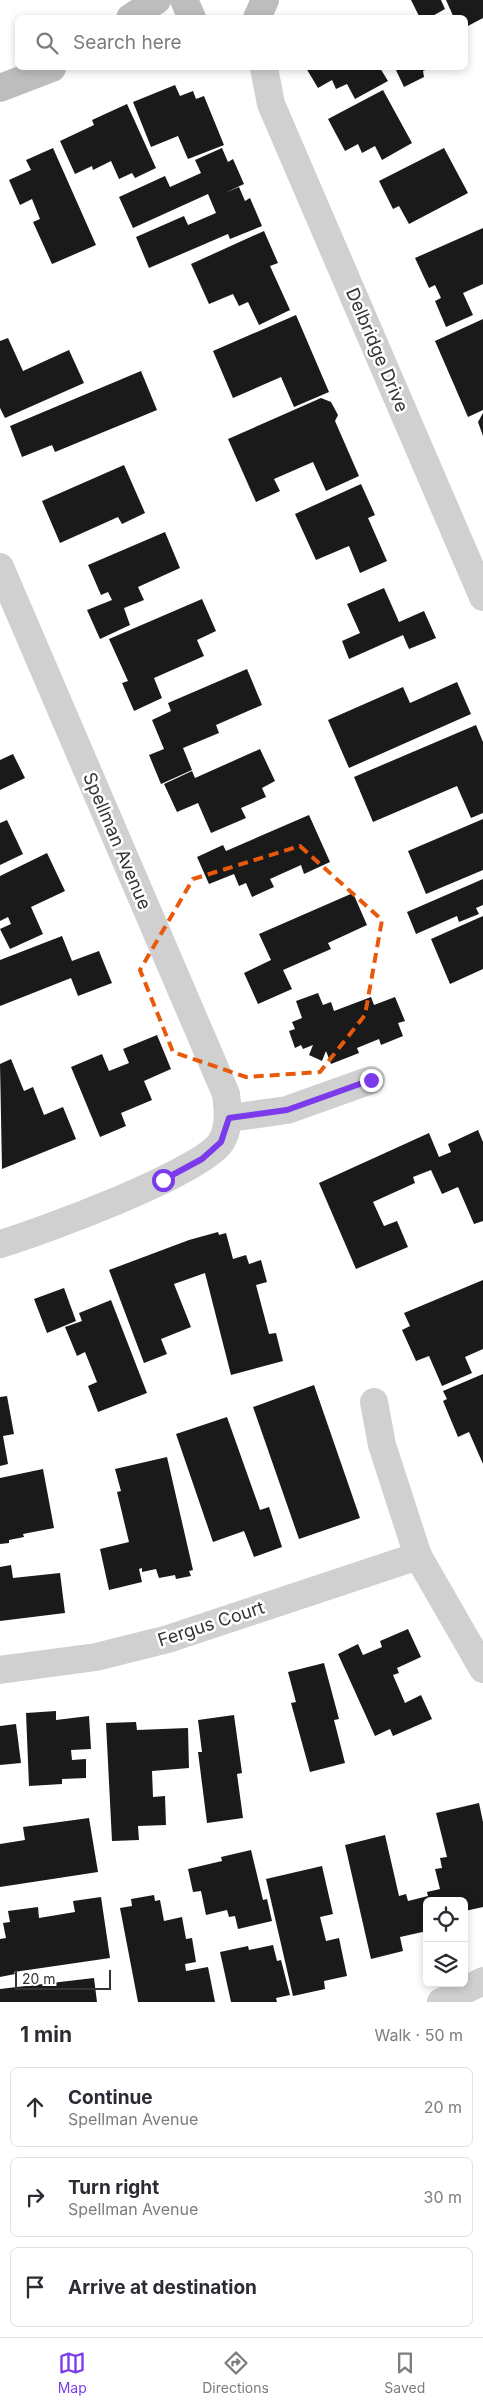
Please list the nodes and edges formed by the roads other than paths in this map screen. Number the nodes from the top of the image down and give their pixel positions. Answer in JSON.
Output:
{"nodes":[{"id":1,"x":157,"y":0,"type":"edge"},
{"id":2,"x":184,"y":0,"type":"edge"},
{"id":3,"x":134,"y":15,"type":"edge"},
{"id":4,"x":191,"y":15,"type":"edge"},
{"id":5,"x":47,"y":70,"type":"edge"},
{"id":6,"x":245,"y":70,"type":"edge"},
{"id":7,"x":264,"y":70,"type":"edge"},
{"id":8,"x":0,"y":88,"type":"edge"},
{"id":9,"x":271,"y":104,"type":"junction"},
{"id":10,"x":0,"y":567,"type":"edge"},
{"id":11,"x":483,"y":597,"type":"edge"},
{"id":12,"x":371,"y":1080,"type":"dead end"},
{"id":13,"x":229,"y":1118,"type":"junction"},
{"id":14,"x":0,"y":1244,"type":"edge"},
{"id":15,"x":374,"y":1402,"type":"dead end"},
{"id":16,"x":418,"y":1556,"type":"junction"},
{"id":17,"x":483,"y":1669,"type":"edge"},
{"id":18,"x":0,"y":1670,"type":"edge"},
{"id":19,"x":483,"y":1981,"type":"edge"},
{"id":20,"x":441,"y":2002,"type":"edge"}],
"edges":[{"from":1,"to":3,"type":"street"},
{"from":2,"to":4,"type":"street"},
{"from":5,"to":8,"type":"street"},
{"from":6,"to":9,"type":"street","name":"Delbridge Drive"},
{"from":7,"to":9,"type":"street","name":"Delbridge Drive"},
{"from":9,"to":11,"type":"street","name":"Delbridge Drive"},
{"from":10,"to":13,"type":"street","name":"Spellman Avenue"},
{"from":12,"to":13,"type":"street"},
{"from":13,"to":14,"type":"street","name":"Spellman Avenue"},
{"from":15,"to":16,"type":"street"},
{"from":16,"to":17,"type":"street"},
{"from":16,"to":18,"type":"street","name":"Fergus Court"},
{"from":19,"to":20,"type":"street"}]}
